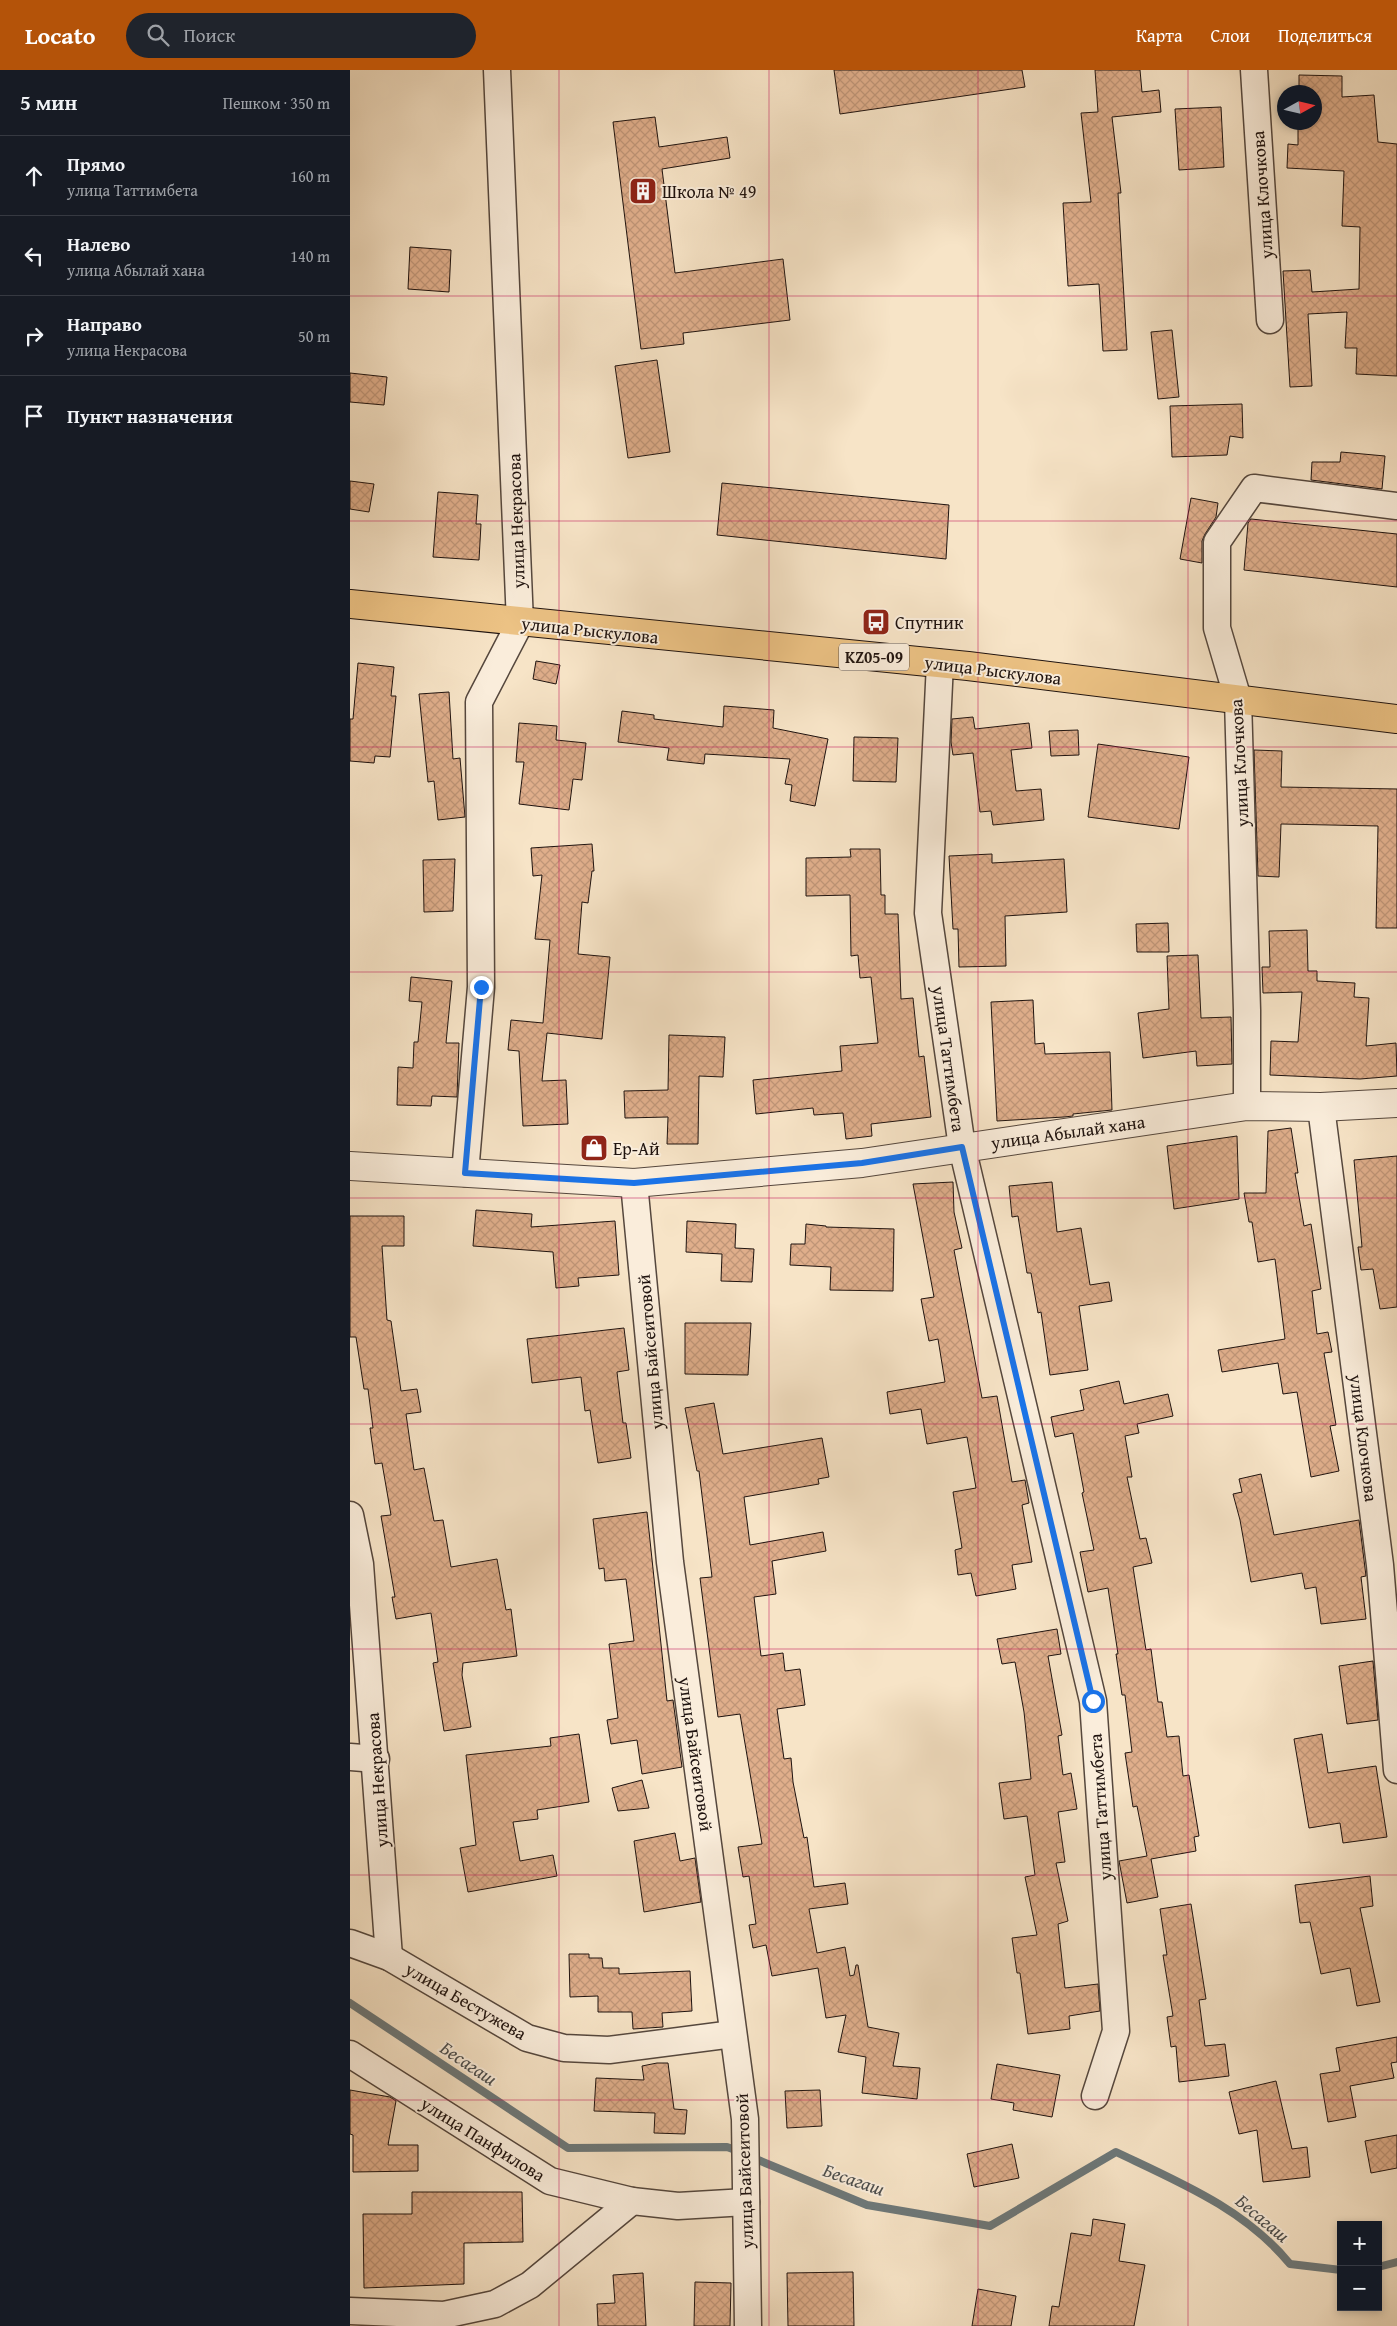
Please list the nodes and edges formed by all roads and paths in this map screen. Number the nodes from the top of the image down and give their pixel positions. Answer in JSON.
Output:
{"nodes":[{"id":1,"x":497,"y":70,"type":"edge"},
{"id":2,"x":1254,"y":70,"type":"edge"},
{"id":3,"x":1270,"y":320,"type":"dead end"},
{"id":4,"x":1397,"y":506,"type":"edge"},
{"id":5,"x":350,"y":604,"type":"edge"},
{"id":6,"x":520,"y":623,"type":"junction"},
{"id":7,"x":940,"y":663,"type":"junction"},
{"id":8,"x":1238,"y":699,"type":"junction"},
{"id":9,"x":1397,"y":719,"type":"edge"},
{"id":10,"x":1397,"y":1103,"type":"edge"},
{"id":11,"x":1247,"y":1106,"type":"junction"},
{"id":12,"x":1321,"y":1107,"type":"junction"},
{"id":13,"x":962,"y":1147,"type":"junction"},
{"id":14,"x":350,"y":1166,"type":"edge"},
{"id":15,"x":465,"y":1173,"type":"junction"},
{"id":16,"x":634,"y":1183,"type":"junction"},
{"id":17,"x":350,"y":1516,"type":"edge"},
{"id":18,"x":350,"y":1757,"type":"edge"},
{"id":19,"x":376,"y":1759,"type":"junction"},
{"id":20,"x":1397,"y":1770,"type":"edge"},
{"id":21,"x":350,"y":1943,"type":"edge"},
{"id":22,"x":389,"y":1957,"type":"junction"},
{"id":23,"x":734,"y":2034,"type":"junction"},
{"id":24,"x":350,"y":2054,"type":"edge"},
{"id":25,"x":1095,"y":2096,"type":"dead end"},
{"id":26,"x":746,"y":2190,"type":"junction"},
{"id":27,"x":632,"y":2201,"type":"junction"},
{"id":28,"x":350,"y":2311,"type":"edge"},
{"id":29,"x":748,"y":2326,"type":"edge"}],
"edges":[{"from":1,"to":6,"type":"street","name":"улица Некрасова"},
{"from":2,"to":3,"type":"street","name":"улица Клочкова"},
{"from":4,"to":8,"type":"street","name":"улица Клочкова"},
{"from":5,"to":6,"type":"main road","name":"улица Рыскулова","number":"KZ05-09"},
{"from":6,"to":7,"type":"main road","name":"улица Рыскулова","number":"KZ05-09"},
{"from":6,"to":15,"type":"street","name":"улица Некрасова"},
{"from":7,"to":8,"type":"main road","name":"улица Рыскулова","number":"KZ05-09"},
{"from":7,"to":13,"type":"street","name":"улица Таттимбета"},
{"from":8,"to":9,"type":"main road","name":"улица Рыскулова","number":"KZ05-09"},
{"from":8,"to":11,"type":"street","name":"улица Клочкова"},
{"from":10,"to":12,"type":"street","name":"улица Абылай хана"},
{"from":11,"to":12,"type":"street","name":"улица Абылай хана"},
{"from":11,"to":13,"type":"street","name":"улица Абылай хана"},
{"from":12,"to":20,"type":"street","name":"улица Клочкова"},
{"from":13,"to":16,"type":"street","name":"улица Абылай хана"},
{"from":13,"to":25,"type":"street","name":"улица Таттимбета"},
{"from":14,"to":15,"type":"street","name":"улица Абылай хана"},
{"from":15,"to":16,"type":"street","name":"улица Абылай хана"},
{"from":16,"to":23,"type":"street","name":"улица Байсеитовой"},
{"from":17,"to":19,"type":"street","name":"улица Некрасова"},
{"from":18,"to":19,"type":"street"},
{"from":19,"to":22,"type":"street","name":"улица Некрасова"},
{"from":21,"to":22,"type":"street","name":"улица Бестужева"},
{"from":22,"to":23,"type":"street","name":"улица Бестужева"},
{"from":23,"to":26,"type":"street","name":"улица Байсеитовой"},
{"from":24,"to":27,"type":"street","name":"улица Панфилова"},
{"from":26,"to":27,"type":"street","name":"улица Панфилова"},
{"from":26,"to":29,"type":"street","name":"улица Байсеитовой"},
{"from":27,"to":28,"type":"street"}]}
